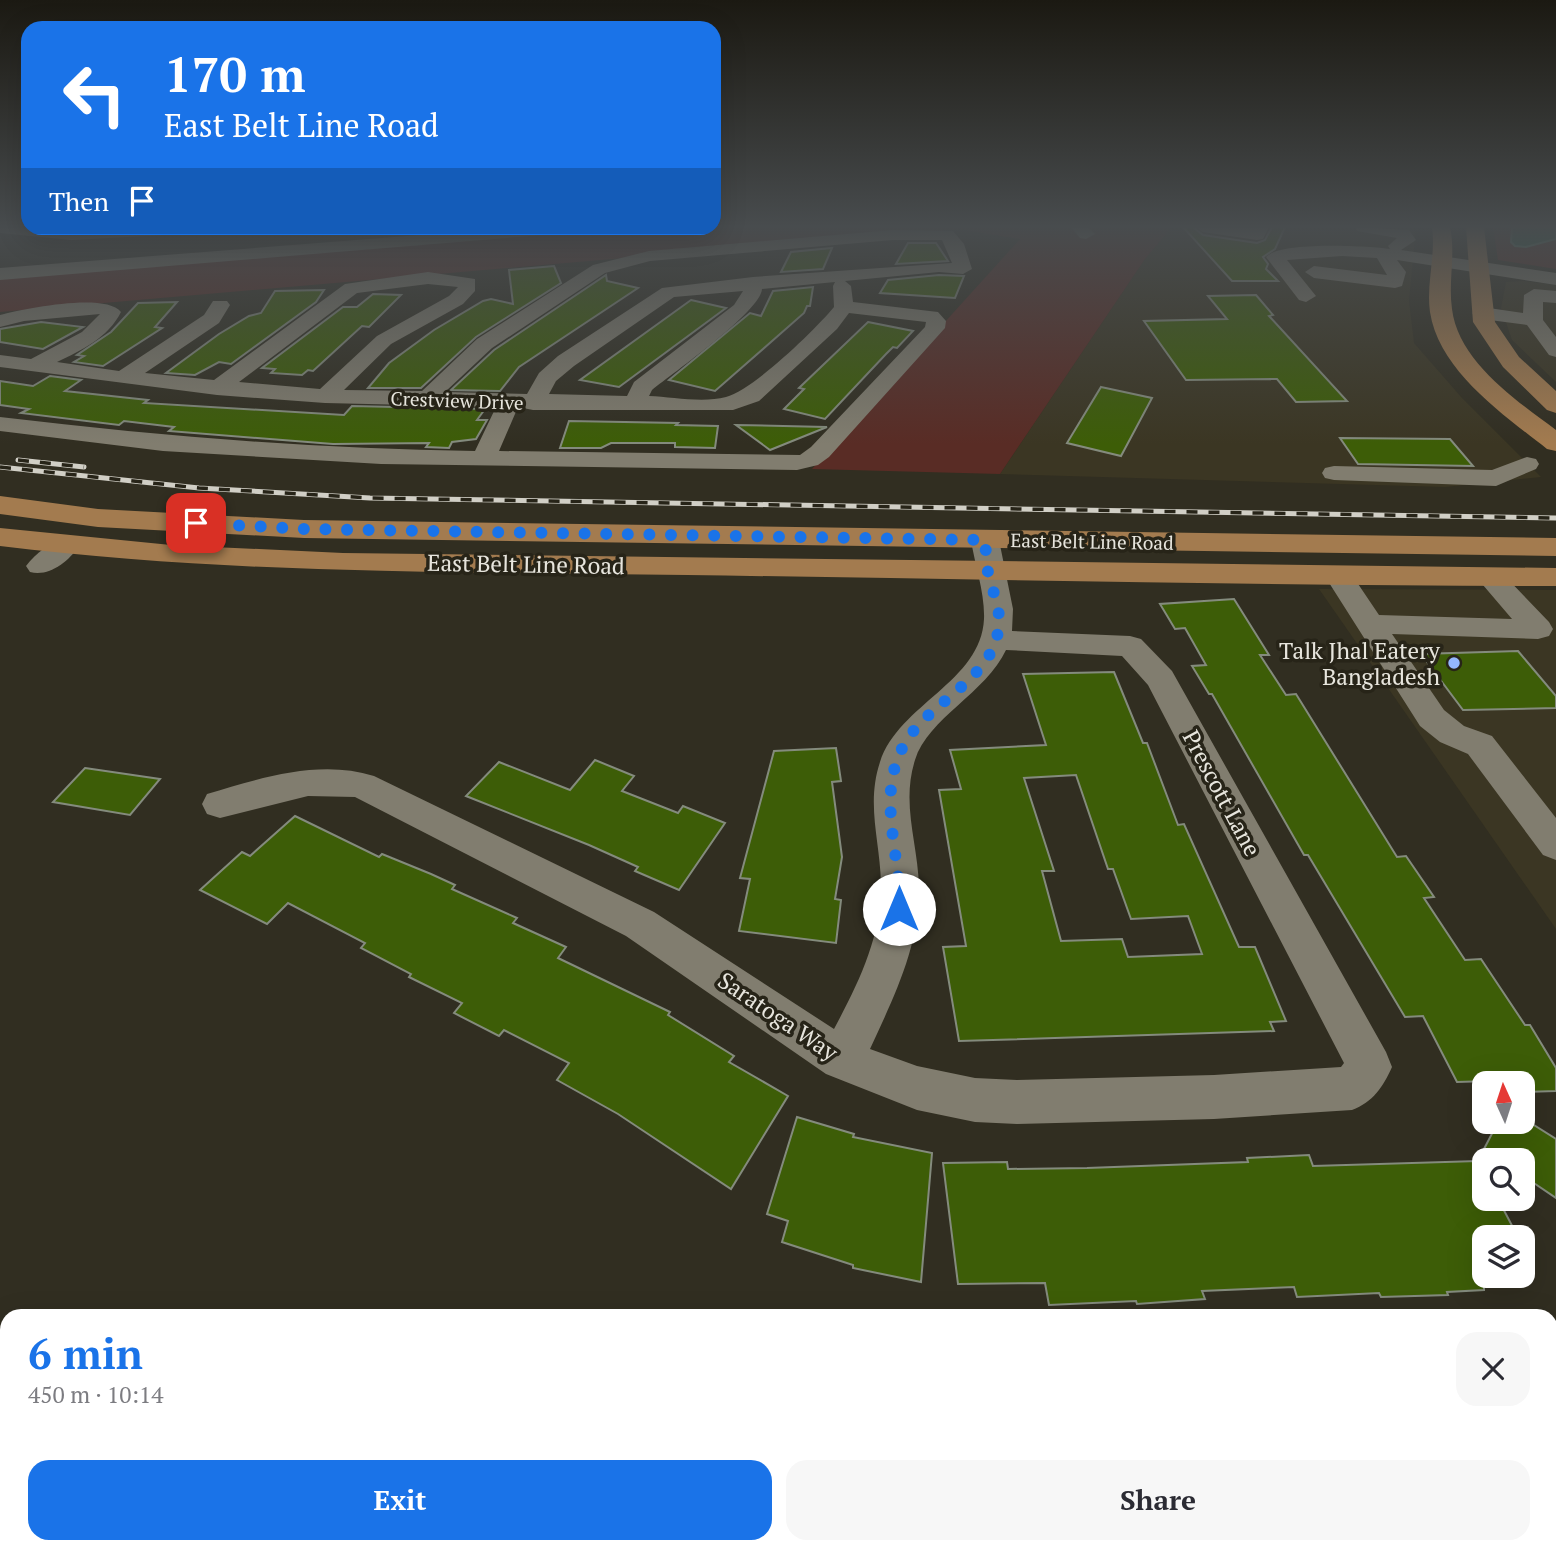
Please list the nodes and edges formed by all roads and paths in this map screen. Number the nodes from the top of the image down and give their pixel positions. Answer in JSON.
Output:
{"nodes":[{"id":1,"x":336,"y":300,"type":"edge"},
{"id":2,"x":457,"y":300,"type":"edge"},
{"id":3,"x":553,"y":300,"type":"edge"},
{"id":4,"x":658,"y":300,"type":"edge"},
{"id":5,"x":749,"y":300,"type":"edge"},
{"id":6,"x":844,"y":300,"type":"edge"},
{"id":7,"x":1441,"y":300,"type":"edge"},
{"id":8,"x":1481,"y":300,"type":"edge"},
{"id":9,"x":1534,"y":300,"type":"edge"},
{"id":10,"x":220,"y":305,"type":"dead end"},
{"id":11,"x":844,"y":307,"type":"junction"},
{"id":12,"x":1482,"y":313,"type":"junction"},
{"id":13,"x":1533,"y":320,"type":"junction"},
{"id":14,"x":0,"y":321,"type":"edge"},
{"id":15,"x":1556,"y":351,"type":"edge"},
{"id":16,"x":0,"y":361,"type":"edge"},
{"id":17,"x":33,"y":366,"type":"junction"},
{"id":18,"x":1472,"y":368,"type":"junction"},
{"id":19,"x":1520,"y":371,"type":"junction"},
{"id":20,"x":1556,"y":371,"type":"edge"},
{"id":21,"x":123,"y":378,"type":"junction"},
{"id":22,"x":216,"y":388,"type":"junction"},
{"id":23,"x":325,"y":396,"type":"junction"},
{"id":24,"x":427,"y":400,"type":"junction"},
{"id":25,"x":509,"y":402,"type":"junction"},
{"id":26,"x":533,"y":403,"type":"junction"},
{"id":27,"x":635,"y":404,"type":"junction"},
{"id":28,"x":1556,"y":405,"type":"edge"},
{"id":29,"x":0,"y":424,"type":"edge"},
{"id":30,"x":1556,"y":443,"type":"edge"},
{"id":31,"x":483,"y":459,"type":"junction"},
{"id":32,"x":1527,"y":464,"type":"dead end"},
{"id":33,"x":1334,"y":473,"type":"dead end"},
{"id":34,"x":0,"y":505,"type":"edge"},
{"id":35,"x":98,"y":518,"type":"junction"},
{"id":36,"x":0,"y":537,"type":"edge"},
{"id":37,"x":1321,"y":545,"type":"junction"},
{"id":38,"x":65,"y":546,"type":"junction"},
{"id":39,"x":1556,"y":547,"type":"edge"},
{"id":40,"x":986,"y":556,"type":"junction"},
{"id":41,"x":40,"y":566,"type":"dead end"},
{"id":42,"x":1340,"y":578,"type":"junction"},
{"id":43,"x":1491,"y":578,"type":"junction"},
{"id":44,"x":1556,"y":578,"type":"edge"},
{"id":45,"x":1371,"y":624,"type":"junction"},
{"id":46,"x":1550,"y":635,"type":"edge"},
{"id":47,"x":995,"y":639,"type":"junction"},
{"id":48,"x":220,"y":804,"type":"dead end"},
{"id":49,"x":1556,"y":845,"type":"edge"},
{"id":50,"x":842,"y":1059,"type":"junction"},
{"id":51,"x":1370,"y":1067,"type":"joint"}],
"edges":[{"from":1,"to":22,"type":"street"},
{"from":2,"to":23,"type":"street"},
{"from":3,"to":24,"type":"street"},
{"from":4,"to":26,"type":"street"},
{"from":5,"to":27,"type":"street"},
{"from":6,"to":11,"type":"street"},
{"from":7,"to":18,"type":"main road"},
{"from":8,"to":12,"type":"main road"},
{"from":9,"to":13,"type":"street"},
{"from":10,"to":21,"type":"street"},
{"from":11,"to":27,"type":"street","name":"Crestview Drive"},
{"from":11,"to":31,"type":"street"},
{"from":12,"to":13,"type":"street"},
{"from":12,"to":19,"type":"main road"},
{"from":13,"to":15,"type":"street"},
{"from":14,"to":17,"type":"street"},
{"from":16,"to":17,"type":"street","name":"Crestview Drive"},
{"from":17,"to":21,"type":"street","name":"Crestview Drive"},
{"from":18,"to":19,"type":"main road"},
{"from":18,"to":30,"type":"main road"},
{"from":19,"to":20,"type":"street"},
{"from":19,"to":28,"type":"main road"},
{"from":21,"to":22,"type":"street","name":"Crestview Drive"},
{"from":22,"to":23,"type":"street","name":"Crestview Drive"},
{"from":23,"to":24,"type":"street","name":"Crestview Drive"},
{"from":24,"to":25,"type":"street","name":"Crestview Drive"},
{"from":25,"to":26,"type":"street","name":"Crestview Drive"},
{"from":25,"to":31,"type":"street"},
{"from":26,"to":27,"type":"street","name":"Crestview Drive"},
{"from":29,"to":31,"type":"street"},
{"from":32,"to":33,"type":"street"},
{"from":34,"to":35,"type":"main road","name":"East Belt Line Road"},
{"from":35,"to":38,"type":"main road"},
{"from":35,"to":40,"type":"main road","name":"East Belt Line Road"},
{"from":36,"to":38,"type":"main road","name":"East Belt Line Road"},
{"from":37,"to":39,"type":"main road","name":"East Belt Line Road"},
{"from":37,"to":40,"type":"main road","name":"East Belt Line Road"},
{"from":37,"to":42,"type":"main road"},
{"from":38,"to":40,"type":"main road","name":"East Belt Line Road"},
{"from":38,"to":41,"type":"street"},
{"from":40,"to":42,"type":"main road","name":"East Belt Line Road"},
{"from":40,"to":47,"type":"street"},
{"from":42,"to":43,"type":"main road","name":"East Belt Line Road"},
{"from":42,"to":45,"type":"street"},
{"from":43,"to":44,"type":"main road","name":"East Belt Line Road"},
{"from":43,"to":46,"type":"street"},
{"from":45,"to":46,"type":"street"},
{"from":45,"to":49,"type":"street"},
{"from":47,"to":50,"type":"street"},
{"from":47,"to":51,"type":"street","name":"Prescott Lane"},
{"from":48,"to":50,"type":"street","name":"Saratoga Way"},
{"from":50,"to":51,"type":"street","name":"Saratoga Way"}]}
